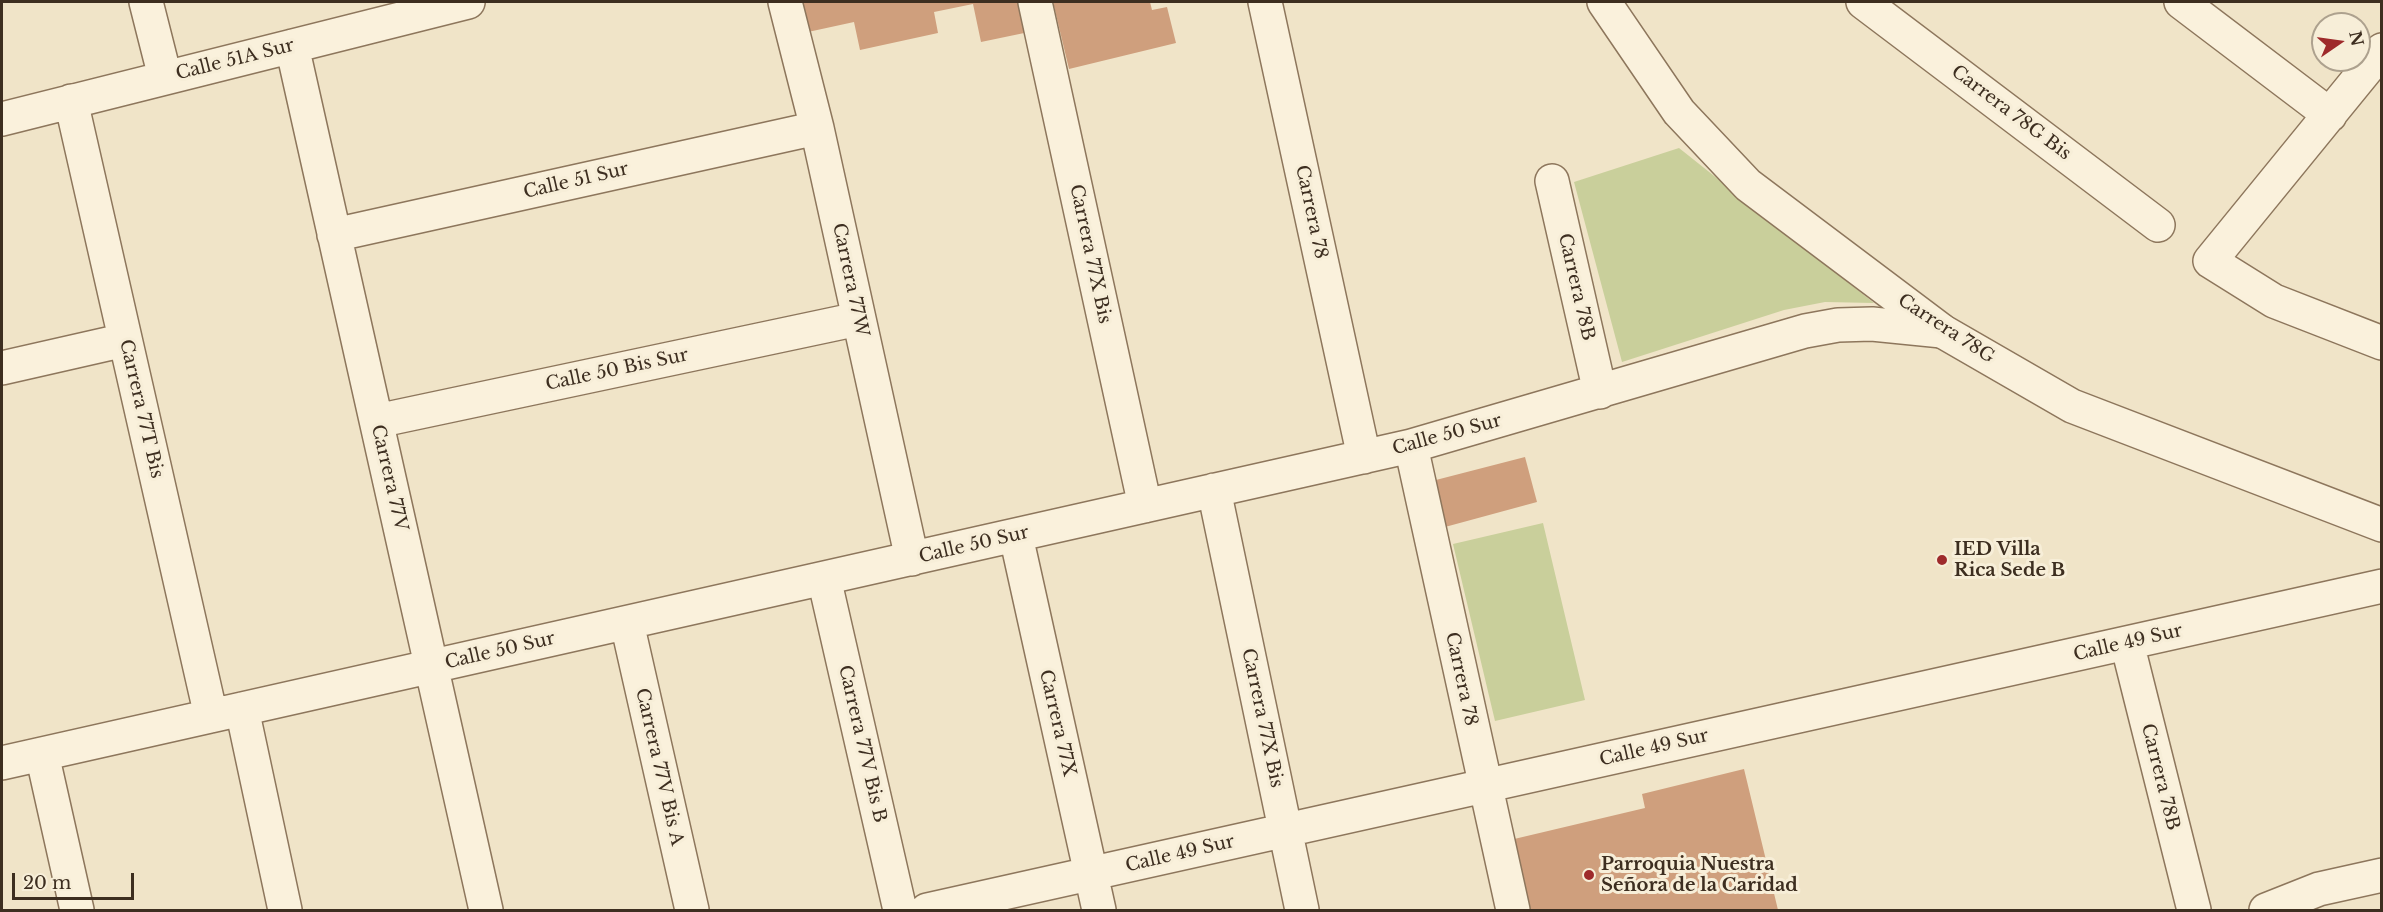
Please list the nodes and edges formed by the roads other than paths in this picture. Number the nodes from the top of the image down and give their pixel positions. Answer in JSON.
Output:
{"nodes":[{"id":1,"x":146,"y":2,"type":"edge"},
{"id":2,"x":468,"y":2,"type":"edge"},
{"id":3,"x":785,"y":2,"type":"edge"},
{"id":4,"x":1035,"y":2,"type":"edge"},
{"id":5,"x":1265,"y":2,"type":"edge"},
{"id":6,"x":1863,"y":2,"type":"edge"},
{"id":7,"x":2181,"y":2,"type":"edge"},
{"id":8,"x":1611,"y":5,"type":"edge"},
{"id":9,"x":354,"y":15,"type":"edge"},
{"id":10,"x":292,"y":46,"type":"junction"},
{"id":11,"x":2382,"y":50,"type":"edge"},
{"id":12,"x":165,"y":77,"type":"junction"},
{"id":13,"x":71,"y":101,"type":"junction"},
{"id":14,"x":2330,"y":115,"type":"junction"},
{"id":15,"x":2,"y":119,"type":"edge"},
{"id":16,"x":817,"y":128,"type":"junction"},
{"id":17,"x":1552,"y":181,"type":"dead end"},
{"id":18,"x":2158,"y":225,"type":"dead end"},
{"id":19,"x":334,"y":235,"type":"junction"},
{"id":20,"x":858,"y":319,"type":"junction"},
{"id":21,"x":1942,"y":331,"type":"junction"},
{"id":22,"x":2375,"y":332,"type":"edge"},
{"id":23,"x":125,"y":340,"type":"junction"},
{"id":24,"x":2,"y":368,"type":"edge"},
{"id":25,"x":1600,"y":392,"type":"junction"},
{"id":26,"x":376,"y":421,"type":"junction"},
{"id":27,"x":1411,"y":446,"type":"junction"},
{"id":28,"x":1364,"y":457,"type":"junction"},
{"id":29,"x":1214,"y":490,"type":"junction"},
{"id":30,"x":1145,"y":506,"type":"junction"},
{"id":31,"x":2382,"y":525,"type":"edge"},
{"id":32,"x":1016,"y":536,"type":"junction"},
{"id":33,"x":912,"y":559,"type":"junction"},
{"id":34,"x":824,"y":578,"type":"junction"},
{"id":35,"x":2382,"y":586,"type":"edge"},
{"id":36,"x":627,"y":622,"type":"junction"},
{"id":37,"x":2127,"y":643,"type":"junction"},
{"id":38,"x":432,"y":667,"type":"junction"},
{"id":39,"x":226,"y":713,"type":"junction"},
{"id":40,"x":42,"y":754,"type":"junction"},
{"id":41,"x":2,"y":763,"type":"edge"},
{"id":42,"x":1484,"y":786,"type":"junction"},
{"id":43,"x":1285,"y":830,"type":"junction"},
{"id":44,"x":1091,"y":874,"type":"junction"},
{"id":45,"x":2382,"y":875,"type":"edge"},
{"id":46,"x":77,"y":910,"type":"edge"},
{"id":47,"x":285,"y":910,"type":"edge"},
{"id":48,"x":486,"y":910,"type":"edge"},
{"id":49,"x":692,"y":910,"type":"edge"},
{"id":50,"x":900,"y":910,"type":"edge"},
{"id":51,"x":927,"y":910,"type":"edge"},
{"id":52,"x":1099,"y":910,"type":"edge"},
{"id":53,"x":1302,"y":910,"type":"edge"},
{"id":54,"x":1513,"y":910,"type":"edge"},
{"id":55,"x":2193,"y":910,"type":"edge"},
{"id":56,"x":2266,"y":910,"type":"edge"}],
"edges":[{"from":1,"to":12,"type":"street"},
{"from":2,"to":9,"type":"street","name":"Calle 51A Sur"},
{"from":3,"to":16,"type":"street","name":"Carrera 77W"},
{"from":4,"to":30,"type":"street","name":"Carrera 77X Bis"},
{"from":5,"to":28,"type":"street","name":"Carrera 78"},
{"from":6,"to":18,"type":"street","name":"Carrera 78G Bis"},
{"from":7,"to":14,"type":"street"},
{"from":8,"to":21,"type":"street","name":"Carrera 78G"},
{"from":9,"to":10,"type":"street","name":"Calle 51A Sur"},
{"from":10,"to":12,"type":"street","name":"Calle 51A Sur"},
{"from":10,"to":19,"type":"street","name":"Carrera 77V"},
{"from":11,"to":14,"type":"street"},
{"from":12,"to":13,"type":"street","name":"Calle 51A Sur"},
{"from":13,"to":15,"type":"street","name":"Calle 51A Sur"},
{"from":13,"to":23,"type":"street","name":"Carrera 77T Bis"},
{"from":14,"to":22,"type":"street"},
{"from":16,"to":19,"type":"street","name":"Calle 51 Sur"},
{"from":16,"to":20,"type":"street","name":"Carrera 77W"},
{"from":17,"to":25,"type":"street","name":"Carrera 78B"},
{"from":19,"to":26,"type":"street","name":"Carrera 77V"},
{"from":20,"to":26,"type":"street","name":"Calle 50 Bis Sur"},
{"from":20,"to":33,"type":"street","name":"Carrera 77W"},
{"from":21,"to":25,"type":"street","name":"Calle 50 Sur"},
{"from":21,"to":31,"type":"street","name":"Carrera 78G"},
{"from":23,"to":24,"type":"street"},
{"from":23,"to":39,"type":"street","name":"Carrera 77T Bis"},
{"from":25,"to":27,"type":"street","name":"Calle 50 Sur"},
{"from":26,"to":38,"type":"street","name":"Carrera 77V"},
{"from":27,"to":28,"type":"street","name":"Calle 50 Sur"},
{"from":27,"to":42,"type":"street","name":"Carrera 78"},
{"from":28,"to":29,"type":"street","name":"Calle 50 Sur"},
{"from":29,"to":30,"type":"street","name":"Calle 50 Sur"},
{"from":29,"to":43,"type":"street","name":"Carrera 77X Bis"},
{"from":30,"to":32,"type":"street","name":"Calle 50 Sur"},
{"from":32,"to":33,"type":"street","name":"Calle 50 Sur"},
{"from":32,"to":44,"type":"street","name":"Carrera 77X"},
{"from":33,"to":34,"type":"street","name":"Calle 50 Sur"},
{"from":34,"to":36,"type":"street","name":"Calle 50 Sur"},
{"from":34,"to":50,"type":"street","name":"Carrera 77V Bis B"},
{"from":35,"to":37,"type":"street","name":"Calle 49 Sur"},
{"from":36,"to":38,"type":"street","name":"Calle 50 Sur"},
{"from":36,"to":49,"type":"street","name":"Carrera 77V Bis A"},
{"from":37,"to":42,"type":"street","name":"Calle 49 Sur"},
{"from":37,"to":55,"type":"street","name":"Carrera 78B"},
{"from":38,"to":39,"type":"street","name":"Calle 50 Sur"},
{"from":38,"to":48,"type":"street","name":"Carrera 77V"},
{"from":39,"to":40,"type":"street","name":"Calle 50 Sur"},
{"from":39,"to":47,"type":"street","name":"Carrera 77T Bis"},
{"from":40,"to":41,"type":"street","name":"Calle 50 Sur"},
{"from":40,"to":46,"type":"street"},
{"from":42,"to":43,"type":"street","name":"Calle 49 Sur"},
{"from":42,"to":54,"type":"street","name":"Carrera 78"},
{"from":43,"to":44,"type":"street","name":"Calle 49 Sur"},
{"from":43,"to":53,"type":"street","name":"Carrera 77X Bis"},
{"from":44,"to":51,"type":"street","name":"Calle 49 Sur"},
{"from":44,"to":52,"type":"street","name":"Carrera 77X"},
{"from":45,"to":56,"type":"street"}]}
